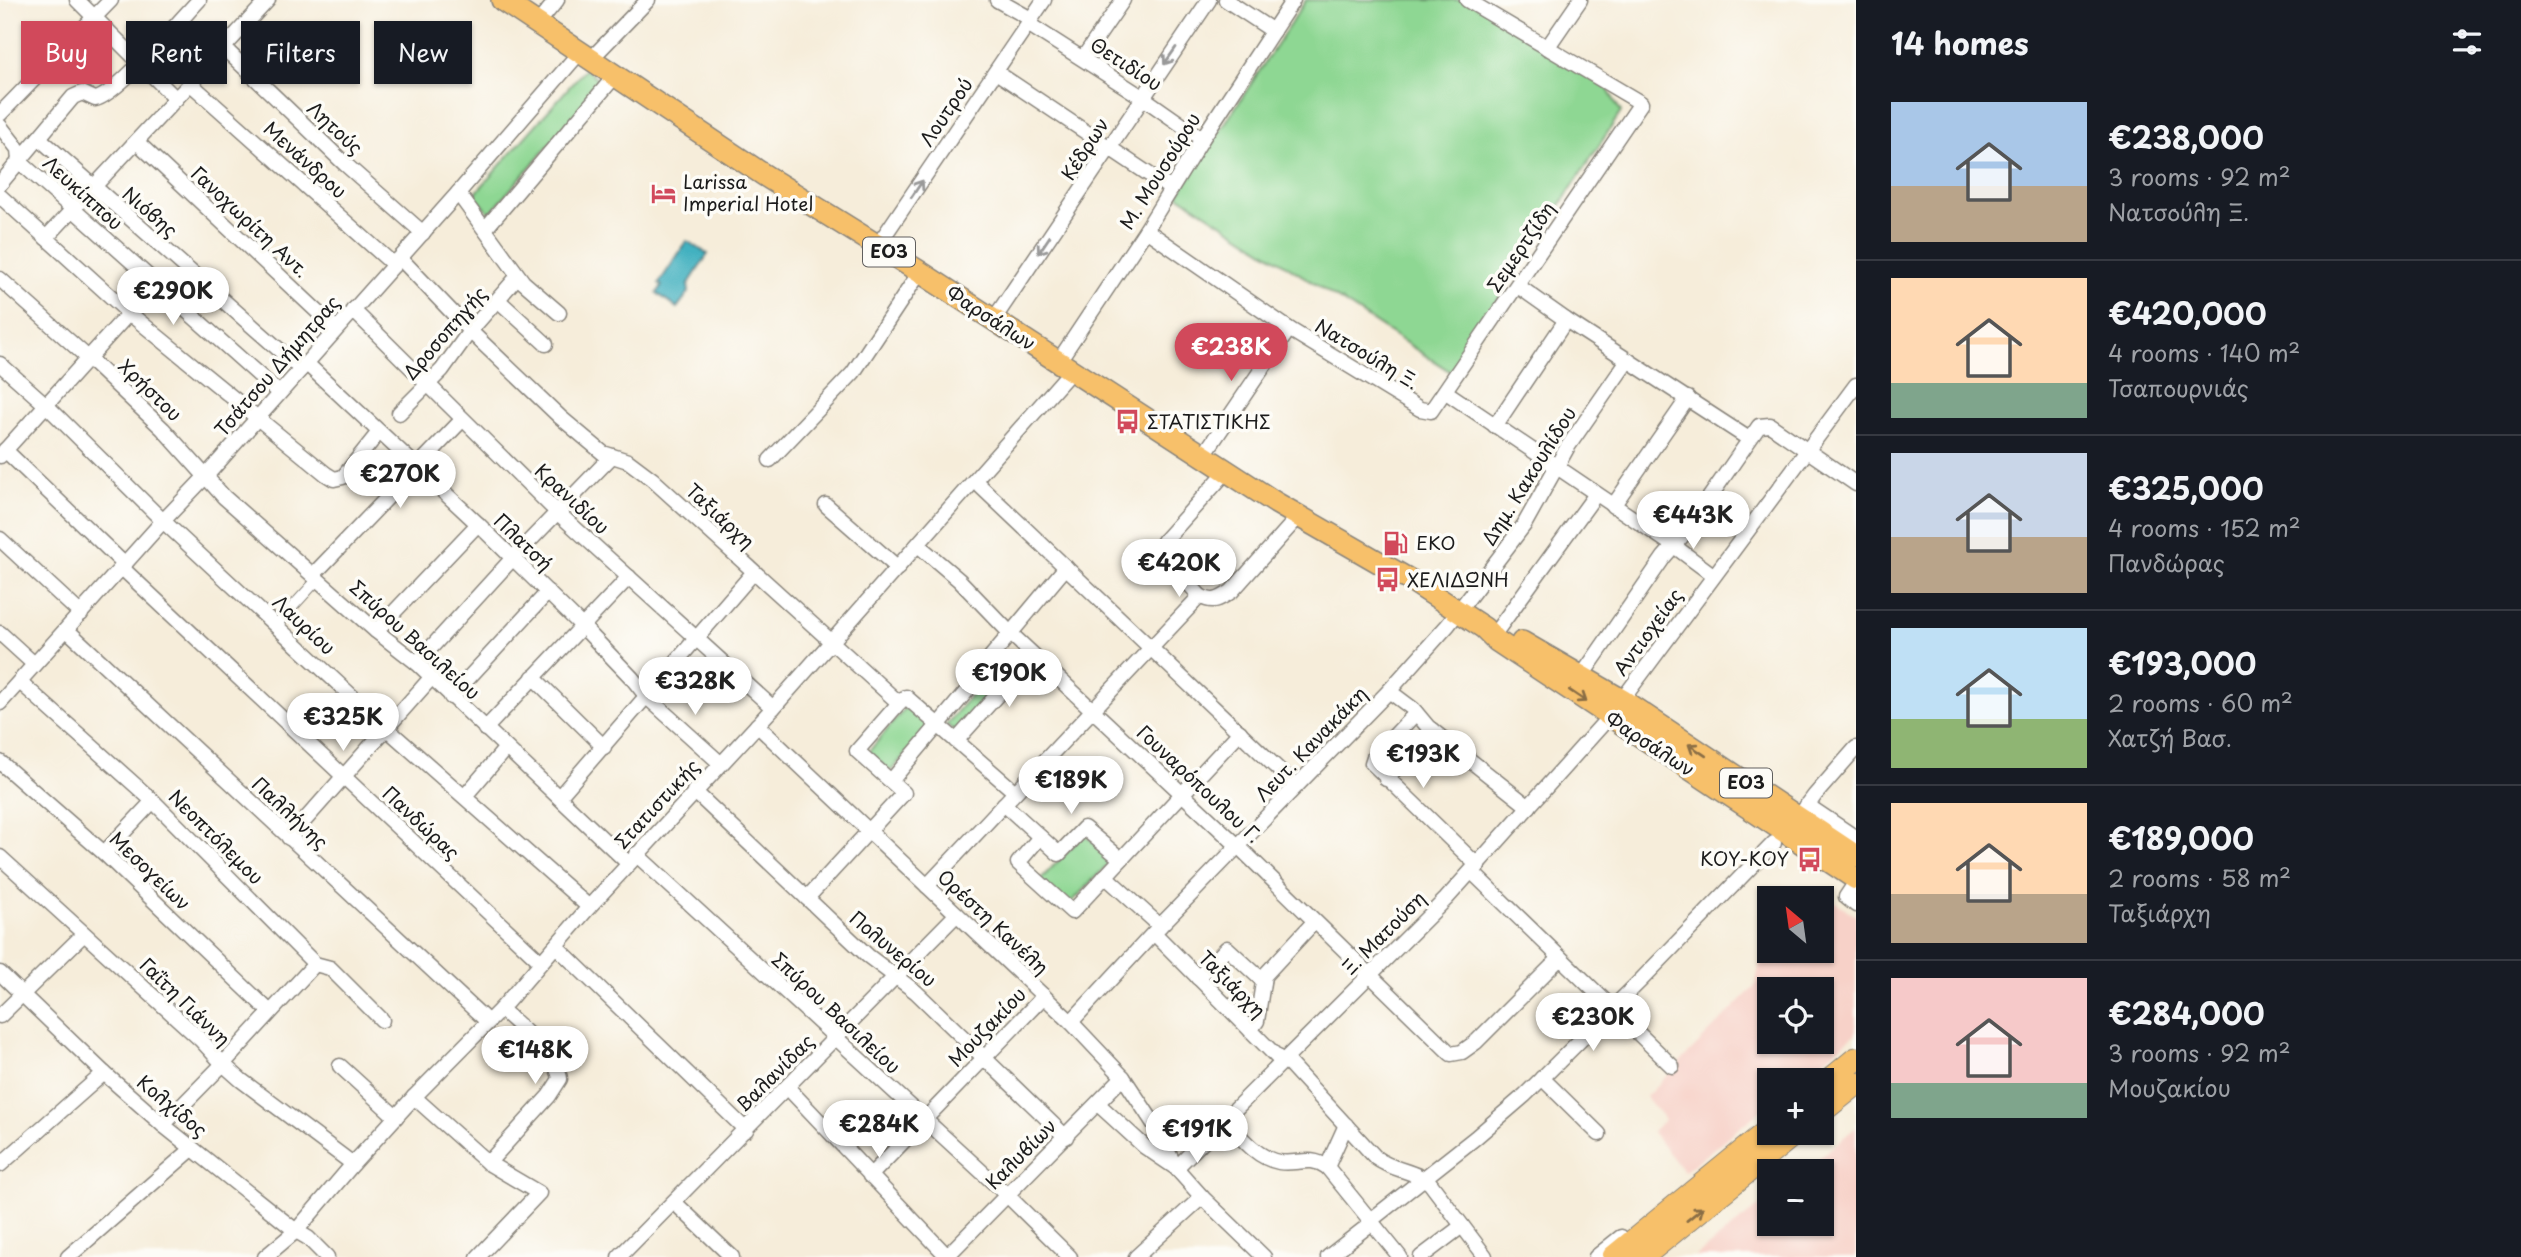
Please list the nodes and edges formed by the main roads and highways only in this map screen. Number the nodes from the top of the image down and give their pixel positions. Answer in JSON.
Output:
{"nodes":[{"id":1,"x":502,"y":0,"type":"edge"},
{"id":2,"x":1491,"y":628,"type":"junction"},
{"id":3,"x":1856,"y":856,"type":"edge"},
{"id":4,"x":1853,"y":891,"type":"edge"},
{"id":5,"x":1856,"y":1059,"type":"edge"},
{"id":6,"x":1834,"y":1077,"type":"edge"},
{"id":7,"x":1856,"y":1084,"type":"edge"},
{"id":8,"x":1834,"y":1101,"type":"edge"},
{"id":9,"x":1757,"y":1140,"type":"edge"},
{"id":10,"x":1780,"y":1145,"type":"edge"},
{"id":11,"x":1614,"y":1257,"type":"edge"},
{"id":12,"x":1642,"y":1257,"type":"edge"}],
"edges":[{"from":1,"to":2,"type":"main road","name":"Φαρσάλων","number":"ΕΟ3"},
{"from":3,"to":2,"type":"main road","name":"Φαρσάλων","number":"ΕΟ3","one_way":true},
{"from":2,"to":4,"type":"main road","name":"Φαρσάλων","number":"ΕΟ3","one_way":true},
{"from":5,"to":6,"type":"highway"},
{"from":7,"to":8,"type":"highway"},
{"from":9,"to":11,"type":"highway"},
{"from":12,"to":10,"type":"highway","one_way":true}]}
